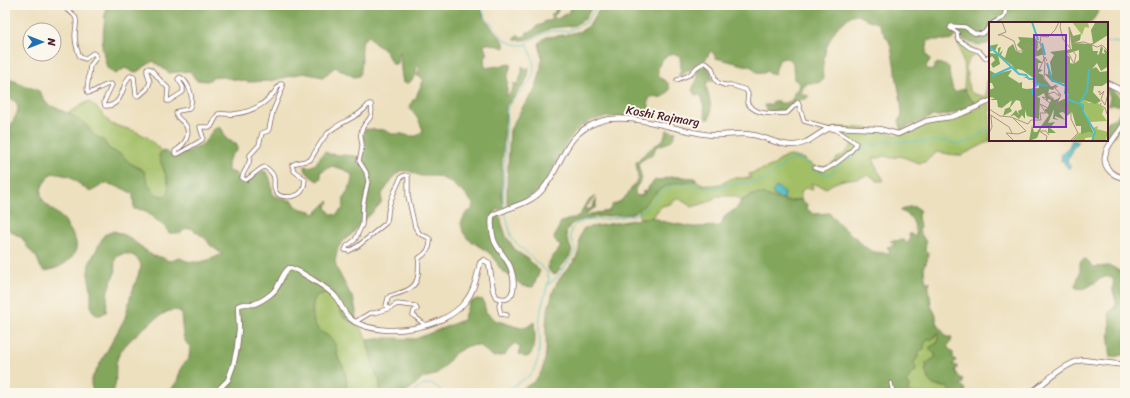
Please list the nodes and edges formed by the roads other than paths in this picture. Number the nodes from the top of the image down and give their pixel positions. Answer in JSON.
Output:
{"nodes":[{"id":1,"x":65,"y":5,"type":"edge"},
{"id":2,"x":1007,"y":5,"type":"edge"},
{"id":3,"x":995,"y":22,"type":"edge"},
{"id":4,"x":989,"y":26,"type":"edge"},
{"id":5,"x":989,"y":57,"type":"edge"},
{"id":6,"x":677,"y":80,"type":"dead end"},
{"id":7,"x":1108,"y":84,"type":"edge"},
{"id":8,"x":1125,"y":96,"type":"edge"},
{"id":9,"x":989,"y":101,"type":"edge"},
{"id":10,"x":1125,"y":122,"type":"edge"},
{"id":11,"x":828,"y":128,"type":"junction"},
{"id":12,"x":815,"y":168,"type":"dead end"},
{"id":13,"x":1125,"y":178,"type":"edge"},
{"id":14,"x":501,"y":299,"type":"junction"},
{"id":15,"x":387,"y":309,"type":"junction"},
{"id":16,"x":508,"y":315,"type":"dead end"},
{"id":17,"x":355,"y":322,"type":"junction"},
{"id":18,"x":425,"y":325,"type":"junction"},
{"id":19,"x":1125,"y":365,"type":"edge"},
{"id":20,"x":891,"y":383,"type":"dead end"},
{"id":21,"x":215,"y":393,"type":"edge"},
{"id":22,"x":893,"y":393,"type":"edge"},
{"id":23,"x":1031,"y":393,"type":"edge"}],
"edges":[{"from":1,"to":15,"type":"street"},
{"from":2,"to":3,"type":"street"},
{"from":4,"to":5,"type":"street"},
{"from":6,"to":11,"type":"street"},
{"from":7,"to":8,"type":"main road"},
{"from":9,"to":11,"type":"main road"},
{"from":10,"to":13,"type":"main road"},
{"from":11,"to":12,"type":"street"},
{"from":11,"to":14,"type":"main road","name":"Koshi Rajmarg"},
{"from":14,"to":16,"type":"street"},
{"from":14,"to":18,"type":"main road"},
{"from":15,"to":17,"type":"street"},
{"from":15,"to":18,"type":"street"},
{"from":17,"to":18,"type":"main road"},
{"from":17,"to":21,"type":"main road"},
{"from":19,"to":23,"type":"main road"},
{"from":20,"to":22,"type":"street"}]}
